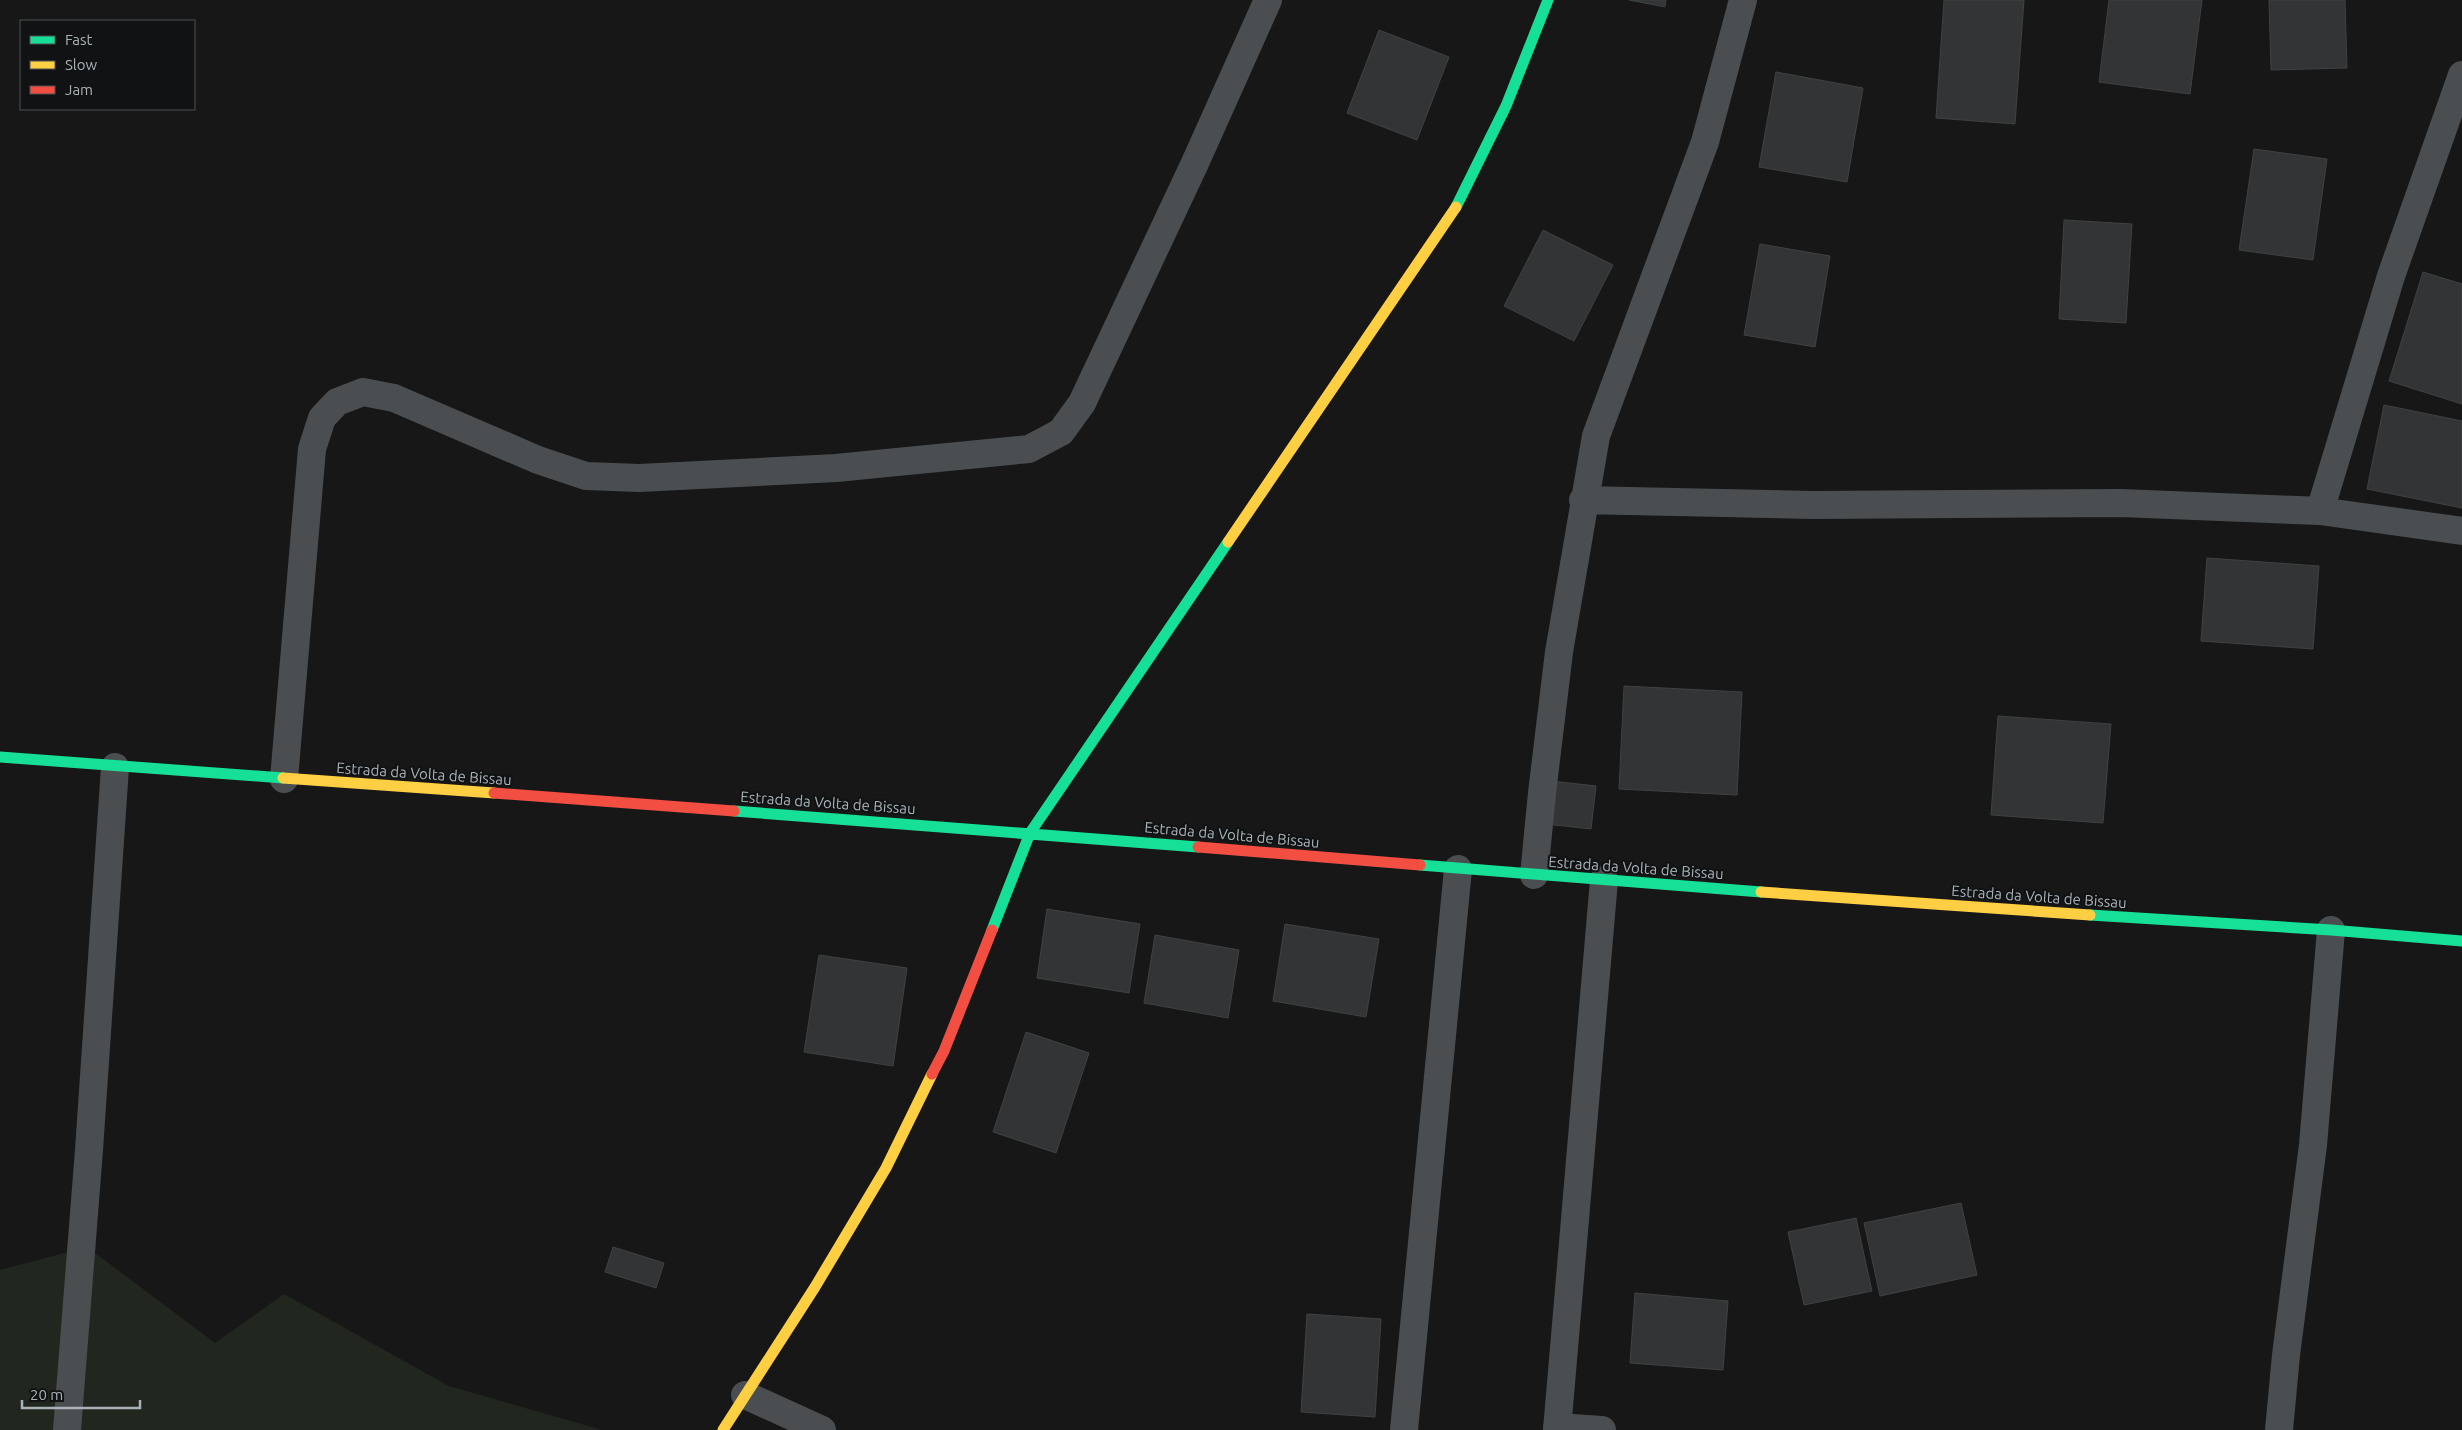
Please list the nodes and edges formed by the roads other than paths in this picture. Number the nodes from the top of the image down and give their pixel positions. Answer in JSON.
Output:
{"nodes":[{"id":1,"x":1268,"y":0,"type":"edge"},
{"id":2,"x":1548,"y":0,"type":"edge"},
{"id":3,"x":1743,"y":0,"type":"edge"},
{"id":4,"x":2462,"y":75,"type":"edge"},
{"id":5,"x":1583,"y":500,"type":"junction"},
{"id":6,"x":2320,"y":511,"type":"junction"},
{"id":7,"x":2462,"y":531,"type":"edge"},
{"id":8,"x":0,"y":757,"type":"edge"},
{"id":9,"x":116,"y":766,"type":"junction"},
{"id":10,"x":284,"y":779,"type":"junction"},
{"id":11,"x":1030,"y":833,"type":"junction"},
{"id":12,"x":1458,"y":869,"type":"junction"},
{"id":13,"x":1534,"y":875,"type":"junction"},
{"id":14,"x":1604,"y":880,"type":"junction"},
{"id":15,"x":2332,"y":930,"type":"junction"},
{"id":16,"x":2462,"y":941,"type":"edge"},
{"id":17,"x":745,"y":1395,"type":"junction"},
{"id":18,"x":1557,"y":1429,"type":"edge"},
{"id":19,"x":67,"y":1430,"type":"edge"},
{"id":20,"x":723,"y":1430,"type":"edge"},
{"id":21,"x":822,"y":1430,"type":"edge"},
{"id":22,"x":1404,"y":1430,"type":"edge"},
{"id":23,"x":1602,"y":1430,"type":"edge"},
{"id":24,"x":2279,"y":1430,"type":"edge"}],
"edges":[{"from":1,"to":10,"type":"street"},
{"from":2,"to":11,"type":"main road"},
{"from":3,"to":5,"type":"street"},
{"from":4,"to":6,"type":"street"},
{"from":5,"to":6,"type":"street"},
{"from":5,"to":13,"type":"street"},
{"from":6,"to":7,"type":"street"},
{"from":8,"to":9,"type":"main road","name":"Estrada da Volta de Bissau"},
{"from":9,"to":10,"type":"main road","name":"Estrada da Volta de Bissau"},
{"from":9,"to":19,"type":"street"},
{"from":10,"to":11,"type":"main road","name":"Estrada da Volta de Bissau"},
{"from":11,"to":12,"type":"main road","name":"Estrada da Volta de Bissau"},
{"from":11,"to":17,"type":"main road"},
{"from":12,"to":13,"type":"main road","name":"Estrada da Volta de Bissau"},
{"from":12,"to":22,"type":"street"},
{"from":13,"to":14,"type":"main road","name":"Estrada da Volta de Bissau"},
{"from":14,"to":15,"type":"main road","name":"Estrada da Volta de Bissau"},
{"from":14,"to":18,"type":"street"},
{"from":15,"to":16,"type":"main road","name":"Estrada da Volta de Bissau"},
{"from":15,"to":24,"type":"street"},
{"from":17,"to":20,"type":"main road"},
{"from":17,"to":21,"type":"street"},
{"from":18,"to":23,"type":"street"}]}
